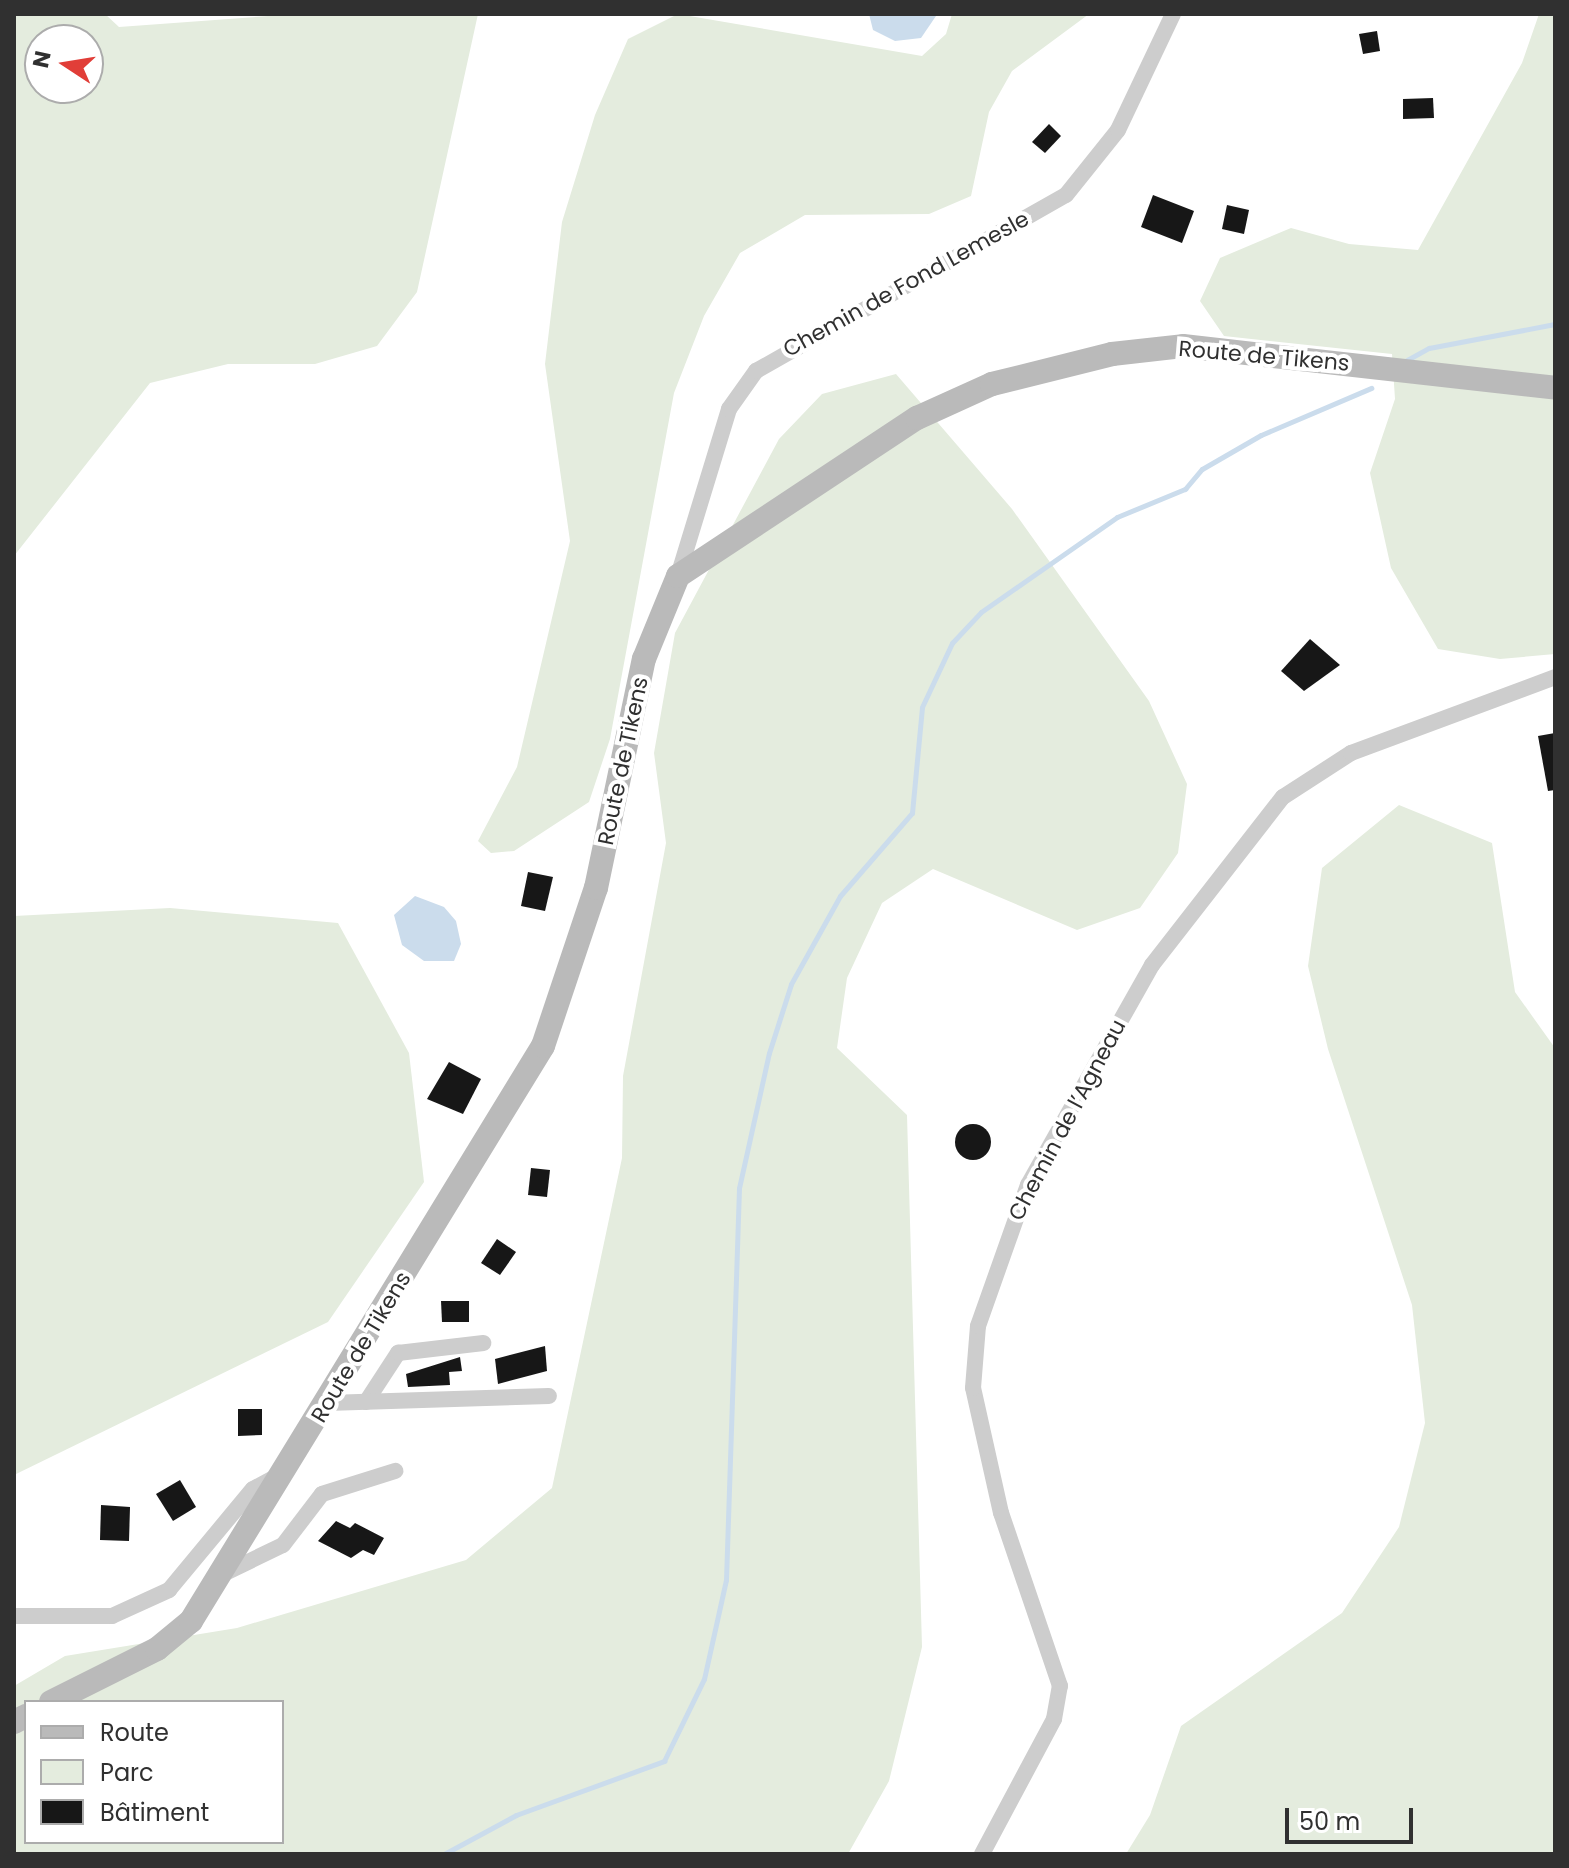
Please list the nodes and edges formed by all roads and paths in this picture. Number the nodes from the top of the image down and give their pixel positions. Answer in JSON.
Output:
{"nodes":[{"id":1,"x":1173,"y":14,"type":"edge"},
{"id":2,"x":1555,"y":388,"type":"edge"},
{"id":3,"x":678,"y":576,"type":"junction"},
{"id":4,"x":1555,"y":677,"type":"edge"},
{"id":5,"x":483,"y":1343,"type":"dead end"},
{"id":6,"x":549,"y":1396,"type":"dead end"},
{"id":7,"x":366,"y":1402,"type":"junction"},
{"id":8,"x":327,"y":1403,"type":"junction"},
{"id":9,"x":287,"y":1470,"type":"junction"},
{"id":10,"x":395,"y":1471,"type":"dead end"},
{"id":11,"x":225,"y":1573,"type":"junction"},
{"id":12,"x":14,"y":1616,"type":"edge"},
{"id":13,"x":55,"y":1700,"type":"edge"},
{"id":14,"x":982,"y":1854,"type":"edge"}],
"edges":[{"from":1,"to":3,"type":"street","name":"Chemin de Fond Lemesle"},
{"from":2,"to":3,"type":"street","name":"Route de Tikens"},
{"from":3,"to":8,"type":"street","name":"Route de Tikens"},
{"from":4,"to":14,"type":"street","name":"Chemin de l’Agneau"},
{"from":5,"to":7,"type":"street"},
{"from":6,"to":7,"type":"street"},
{"from":7,"to":8,"type":"street"},
{"from":8,"to":9,"type":"street","name":"Route de Tikens"},
{"from":9,"to":11,"type":"street","name":"Route de Tikens"},
{"from":9,"to":12,"type":"street"},
{"from":10,"to":11,"type":"street"},
{"from":11,"to":13,"type":"street","name":"Route de Tikens"}]}
